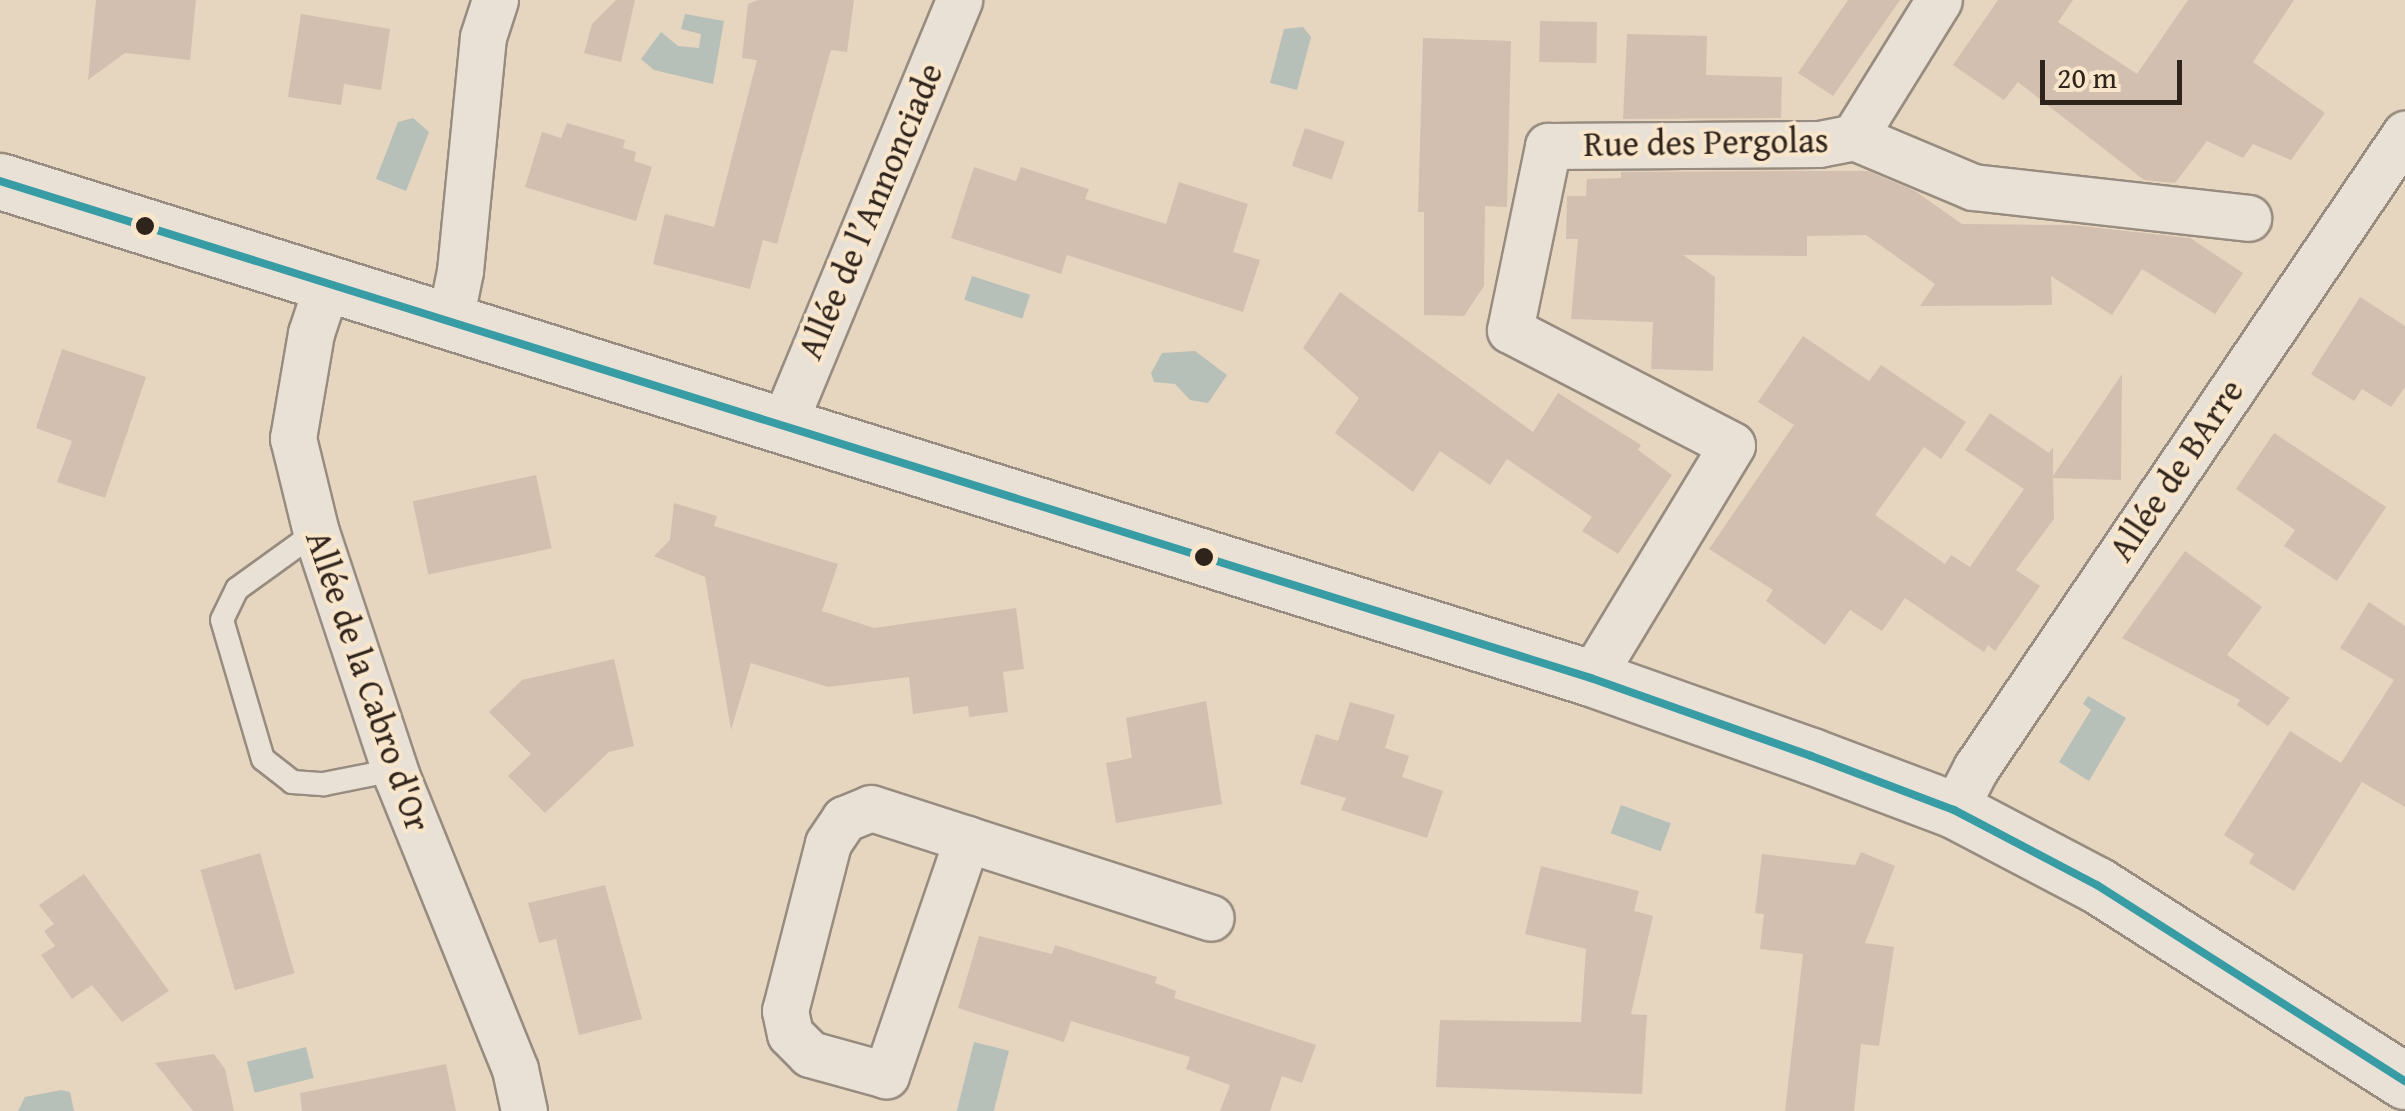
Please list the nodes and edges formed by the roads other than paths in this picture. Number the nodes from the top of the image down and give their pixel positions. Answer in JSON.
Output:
{"nodes":[{"id":1,"x":495,"y":0,"type":"edge"},
{"id":2,"x":959,"y":0,"type":"edge"},
{"id":3,"x":1939,"y":0,"type":"edge"},
{"id":4,"x":2405,"y":134,"type":"edge"},
{"id":5,"x":1854,"y":137,"type":"junction"},
{"id":6,"x":0,"y":181,"type":"edge"},
{"id":7,"x":2248,"y":218,"type":"dead end"},
{"id":8,"x":328,"y":282,"type":"junction"},
{"id":9,"x":450,"y":320,"type":"junction"},
{"id":10,"x":784,"y":423,"type":"junction"},
{"id":11,"x":316,"y":532,"type":"junction"},
{"id":12,"x":1592,"y":678,"type":"junction"},
{"id":13,"x":394,"y":770,"type":"junction"},
{"id":14,"x":1954,"y":810,"type":"junction"},
{"id":15,"x":967,"y":839,"type":"junction"},
{"id":16,"x":1211,"y":918,"type":"dead end"},
{"id":17,"x":2405,"y":1080,"type":"edge"},
{"id":18,"x":519,"y":1090,"type":"edge"},
{"id":19,"x":884,"y":1093,"type":"edge"},
{"id":20,"x":559,"y":1111,"type":"edge"}],
"edges":[{"from":1,"to":9,"type":"street"},
{"from":2,"to":10,"type":"street","name":"Allée de l’Annonciade"},
{"from":3,"to":5,"type":"street","name":"Rue des Pergolas"},
{"from":4,"to":14,"type":"street","name":"Allée de BArre"},
{"from":5,"to":7,"type":"street","name":"Rue des Pergolas"},
{"from":5,"to":12,"type":"street","name":"Rue des Pergolas"},
{"from":6,"to":8,"type":"street"},
{"from":8,"to":9,"type":"street"},
{"from":8,"to":11,"type":"street","name":"Allée de la Cabro d'Or"},
{"from":9,"to":10,"type":"street"},
{"from":10,"to":12,"type":"street"},
{"from":11,"to":13,"type":"street","name":"Allée de la Cabro d'Or"},
{"from":11,"to":13,"type":"lane"},
{"from":12,"to":14,"type":"street"},
{"from":13,"to":18,"type":"street","name":"Allée de la Cabro d'Or"},
{"from":14,"to":17,"type":"street"},
{"from":15,"to":16,"type":"street"},
{"from":15,"to":19,"type":"street"},
{"from":15,"to":19,"type":"street"},
{"from":18,"to":20,"type":"street","name":"Allée de la Cabro d'Or"}]}
